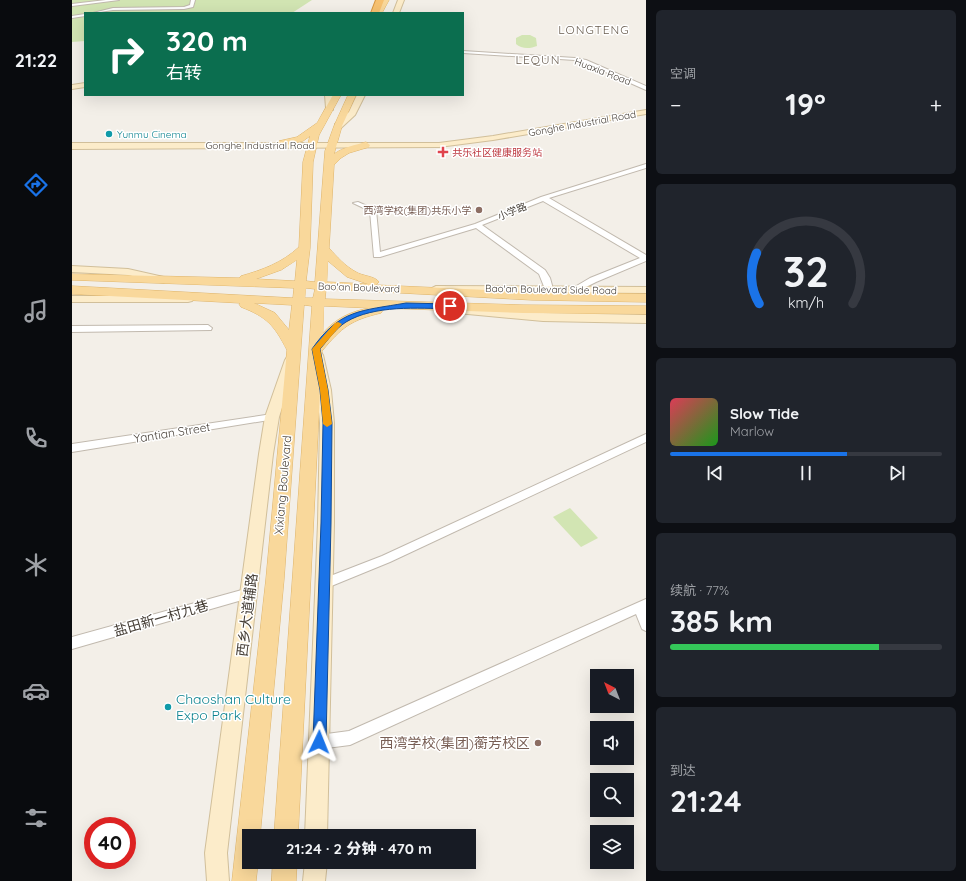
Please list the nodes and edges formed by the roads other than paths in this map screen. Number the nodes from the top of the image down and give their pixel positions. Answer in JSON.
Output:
{"nodes":[{"id":1,"x":87,"y":0,"type":"edge"},
{"id":2,"x":117,"y":0,"type":"edge"},
{"id":3,"x":193,"y":0,"type":"edge"},
{"id":4,"x":395,"y":0,"type":"edge"},
{"id":5,"x":401,"y":0,"type":"edge"},
{"id":6,"x":72,"y":2,"type":"edge"},
{"id":7,"x":384,"y":2,"type":"edge"},
{"id":8,"x":72,"y":5,"type":"edge"},
{"id":9,"x":100,"y":12,"type":"edge"},
{"id":10,"x":376,"y":12,"type":"edge"},
{"id":11,"x":380,"y":12,"type":"edge"},
{"id":12,"x":389,"y":12,"type":"edge"},
{"id":13,"x":396,"y":12,"type":"edge"},
{"id":14,"x":84,"y":15,"type":"edge"},
{"id":15,"x":72,"y":17,"type":"edge"},
{"id":16,"x":464,"y":52,"type":"edge"},
{"id":17,"x":84,"y":85,"type":"edge"},
{"id":18,"x":72,"y":87,"type":"edge"},
{"id":19,"x":646,"y":88,"type":"edge"},
{"id":20,"x":329,"y":96,"type":"edge"},
{"id":21,"x":336,"y":96,"type":"edge"},
{"id":22,"x":352,"y":96,"type":"edge"},
{"id":23,"x":360,"y":96,"type":"edge"},
{"id":24,"x":330,"y":108,"type":"junction"},
{"id":25,"x":646,"y":112,"type":"edge"},
{"id":26,"x":321,"y":124,"type":"junction"},
{"id":27,"x":338,"y":126,"type":"junction"},
{"id":28,"x":281,"y":144,"type":"junction"},
{"id":29,"x":313,"y":144,"type":"junction"},
{"id":30,"x":333,"y":144,"type":"junction"},
{"id":31,"x":367,"y":144,"type":"junction"},
{"id":32,"x":72,"y":145,"type":"edge"},
{"id":33,"x":308,"y":162,"type":"junction"},
{"id":34,"x":330,"y":164,"type":"junction"},
{"id":35,"x":646,"y":166,"type":"edge"},
{"id":36,"x":543,"y":198,"type":"junction"},
{"id":37,"x":356,"y":203,"type":"dead end"},
{"id":38,"x":477,"y":226,"type":"junction"},
{"id":39,"x":304,"y":248,"type":"junction"},
{"id":40,"x":324,"y":249,"type":"junction"},
{"id":41,"x":646,"y":258,"type":"edge"},
{"id":42,"x":72,"y":269,"type":"edge"},
{"id":43,"x":72,"y":277,"type":"edge"},
{"id":44,"x":164,"y":280,"type":"junction"},
{"id":45,"x":230,"y":281,"type":"junction"},
{"id":46,"x":300,"y":285,"type":"junction"},
{"id":47,"x":321,"y":286,"type":"junction"},
{"id":48,"x":407,"y":289,"type":"junction"},
{"id":49,"x":549,"y":289,"type":"junction"},
{"id":50,"x":72,"y":290,"type":"edge"},
{"id":51,"x":576,"y":290,"type":"junction"},
{"id":52,"x":646,"y":290,"type":"edge"},
{"id":53,"x":646,"y":298,"type":"edge"},
{"id":54,"x":72,"y":299,"type":"edge"},
{"id":55,"x":221,"y":299,"type":"junction"},
{"id":56,"x":298,"y":302,"type":"junction"},
{"id":57,"x":318,"y":302,"type":"junction"},
{"id":58,"x":406,"y":305,"type":"junction"},
{"id":59,"x":646,"y":310,"type":"edge"},
{"id":60,"x":646,"y":319,"type":"edge"},
{"id":61,"x":208,"y":328,"type":"dead end"},
{"id":62,"x":72,"y":329,"type":"edge"},
{"id":63,"x":316,"y":349,"type":"junction"},
{"id":64,"x":293,"y":352,"type":"junction"},
{"id":65,"x":272,"y":417,"type":"junction"},
{"id":66,"x":646,"y":438,"type":"edge"},
{"id":67,"x":72,"y":448,"type":"edge"},
{"id":68,"x":324,"y":584,"type":"junction"},
{"id":69,"x":249,"y":593,"type":"junction"},
{"id":70,"x":643,"y":606,"type":"edge"},
{"id":71,"x":646,"y":625,"type":"edge"},
{"id":72,"x":72,"y":643,"type":"edge"},
{"id":73,"x":319,"y":742,"type":"junction"},
{"id":74,"x":286,"y":829,"type":"edge"},
{"id":75,"x":316,"y":829,"type":"edge"},
{"id":76,"x":285,"y":869,"type":"edge"},
{"id":77,"x":315,"y":869,"type":"edge"},
{"id":78,"x":218,"y":881,"type":"edge"},
{"id":79,"x":244,"y":881,"type":"edge"},
{"id":80,"x":284,"y":881,"type":"edge"},
{"id":81,"x":314,"y":881,"type":"edge"}],
"edges":[{"from":1,"to":6,"type":"street"},
{"from":2,"to":8,"type":"street"},
{"from":3,"to":9,"type":"street"},
{"from":4,"to":12,"type":"main road"},
{"from":5,"to":13,"type":"street"},
{"from":7,"to":10,"type":"highway"},
{"from":7,"to":11,"type":"main road"},
{"from":14,"to":15,"type":"street"},
{"from":16,"to":19,"type":"street","name":"Huaxia Road"},
{"from":17,"to":18,"type":"street"},
{"from":20,"to":24,"type":"street"},
{"from":21,"to":24,"type":"main road","name":"Xixiang Boulevard"},
{"from":22,"to":27,"type":"main road","name":"Xixiang Boulevard"},
{"from":23,"to":27,"type":"street"},
{"from":24,"to":26,"type":"main road","name":"Xixiang Boulevard"},
{"from":25,"to":31,"type":"street","name":"Gonghe Industrial Road"},
{"from":26,"to":28,"type":"main road"},
{"from":26,"to":29,"type":"main road","name":"Xixiang Boulevard"},
{"from":27,"to":30,"type":"main road","name":"Xixiang Boulevard"},
{"from":27,"to":31,"type":"main road"},
{"from":28,"to":29,"type":"street","name":"Gonghe Industrial Road"},
{"from":28,"to":32,"type":"street","name":"Gonghe Industrial Road"},
{"from":28,"to":33,"type":"main road"},
{"from":29,"to":30,"type":"street","name":"Gonghe Industrial Road"},
{"from":29,"to":33,"type":"main road","name":"Xixiang Boulevard"},
{"from":30,"to":31,"type":"street","name":"Gonghe Industrial Road"},
{"from":30,"to":34,"type":"main road","name":"Xixiang Boulevard"},
{"from":31,"to":34,"type":"main road"},
{"from":33,"to":39,"type":"main road","name":"Xixiang Boulevard"},
{"from":34,"to":40,"type":"main road","name":"Xixiang Boulevard"},
{"from":35,"to":36,"type":"street","name":"小学路"},
{"from":36,"to":38,"type":"street","name":"小学路"},
{"from":36,"to":41,"type":"street"},
{"from":37,"to":38,"type":"street","name":"小学路"},
{"from":38,"to":49,"type":"street"},
{"from":39,"to":45,"type":"main road"},
{"from":39,"to":46,"type":"main road","name":"Xixiang Boulevard"},
{"from":40,"to":47,"type":"main road","name":"Xixiang Boulevard"},
{"from":40,"to":48,"type":"main road"},
{"from":41,"to":51,"type":"street"},
{"from":42,"to":44,"type":"street"},
{"from":43,"to":44,"type":"main road","name":"Bao'an Boulevard"},
{"from":44,"to":45,"type":"main road","name":"Bao'an Boulevard"},
{"from":45,"to":46,"type":"main road","name":"Bao'an Boulevard"},
{"from":46,"to":47,"type":"main road","name":"Bao'an Boulevard"},
{"from":46,"to":56,"type":"main road","name":"Xixiang Boulevard"},
{"from":47,"to":48,"type":"main road","name":"Bao'an Boulevard"},
{"from":47,"to":57,"type":"main road","name":"Xixiang Boulevard"},
{"from":48,"to":49,"type":"street","name":"Bao'an Boulevard Side Road"},
{"from":48,"to":53,"type":"main road","name":"Bao'an Boulevard"},
{"from":49,"to":51,"type":"street","name":"Bao'an Boulevard Side Road"},
{"from":50,"to":55,"type":"main road","name":"Bao'an Boulevard"},
{"from":51,"to":52,"type":"street","name":"Bao'an Boulevard Side Road"},
{"from":54,"to":55,"type":"street"},
{"from":55,"to":56,"type":"main road","name":"Bao'an Boulevard"},
{"from":55,"to":64,"type":"main road"},
{"from":56,"to":57,"type":"main road","name":"Bao'an Boulevard"},
{"from":56,"to":64,"type":"main road","name":"Xixiang Boulevard"},
{"from":57,"to":58,"type":"main road","name":"Bao'an Boulevard"},
{"from":57,"to":63,"type":"main road","name":"Xixiang Boulevard"},
{"from":58,"to":59,"type":"main road","name":"Bao'an Boulevard"},
{"from":58,"to":60,"type":"street"},
{"from":58,"to":63,"type":"main road"},
{"from":61,"to":62,"type":"street"},
{"from":63,"to":68,"type":"street"},
{"from":63,"to":74,"type":"main road","name":"Xixiang Boulevard"},
{"from":64,"to":65,"type":"street","name":"西乡大道辅路"},
{"from":64,"to":79,"type":"main road","name":"Xixiang Boulevard"},
{"from":65,"to":67,"type":"street","name":"Yantian Street"},
{"from":65,"to":69,"type":"street","name":"西乡大道辅路"},
{"from":66,"to":68,"type":"street"},
{"from":68,"to":73,"type":"street"},
{"from":69,"to":72,"type":"street","name":"盐田新一村九巷"},
{"from":69,"to":78,"type":"street","name":"西乡大道辅路"},
{"from":70,"to":71,"type":"street"},
{"from":70,"to":73,"type":"street"},
{"from":73,"to":75,"type":"street"},
{"from":76,"to":80,"type":"main road"},
{"from":77,"to":81,"type":"street"}]}
